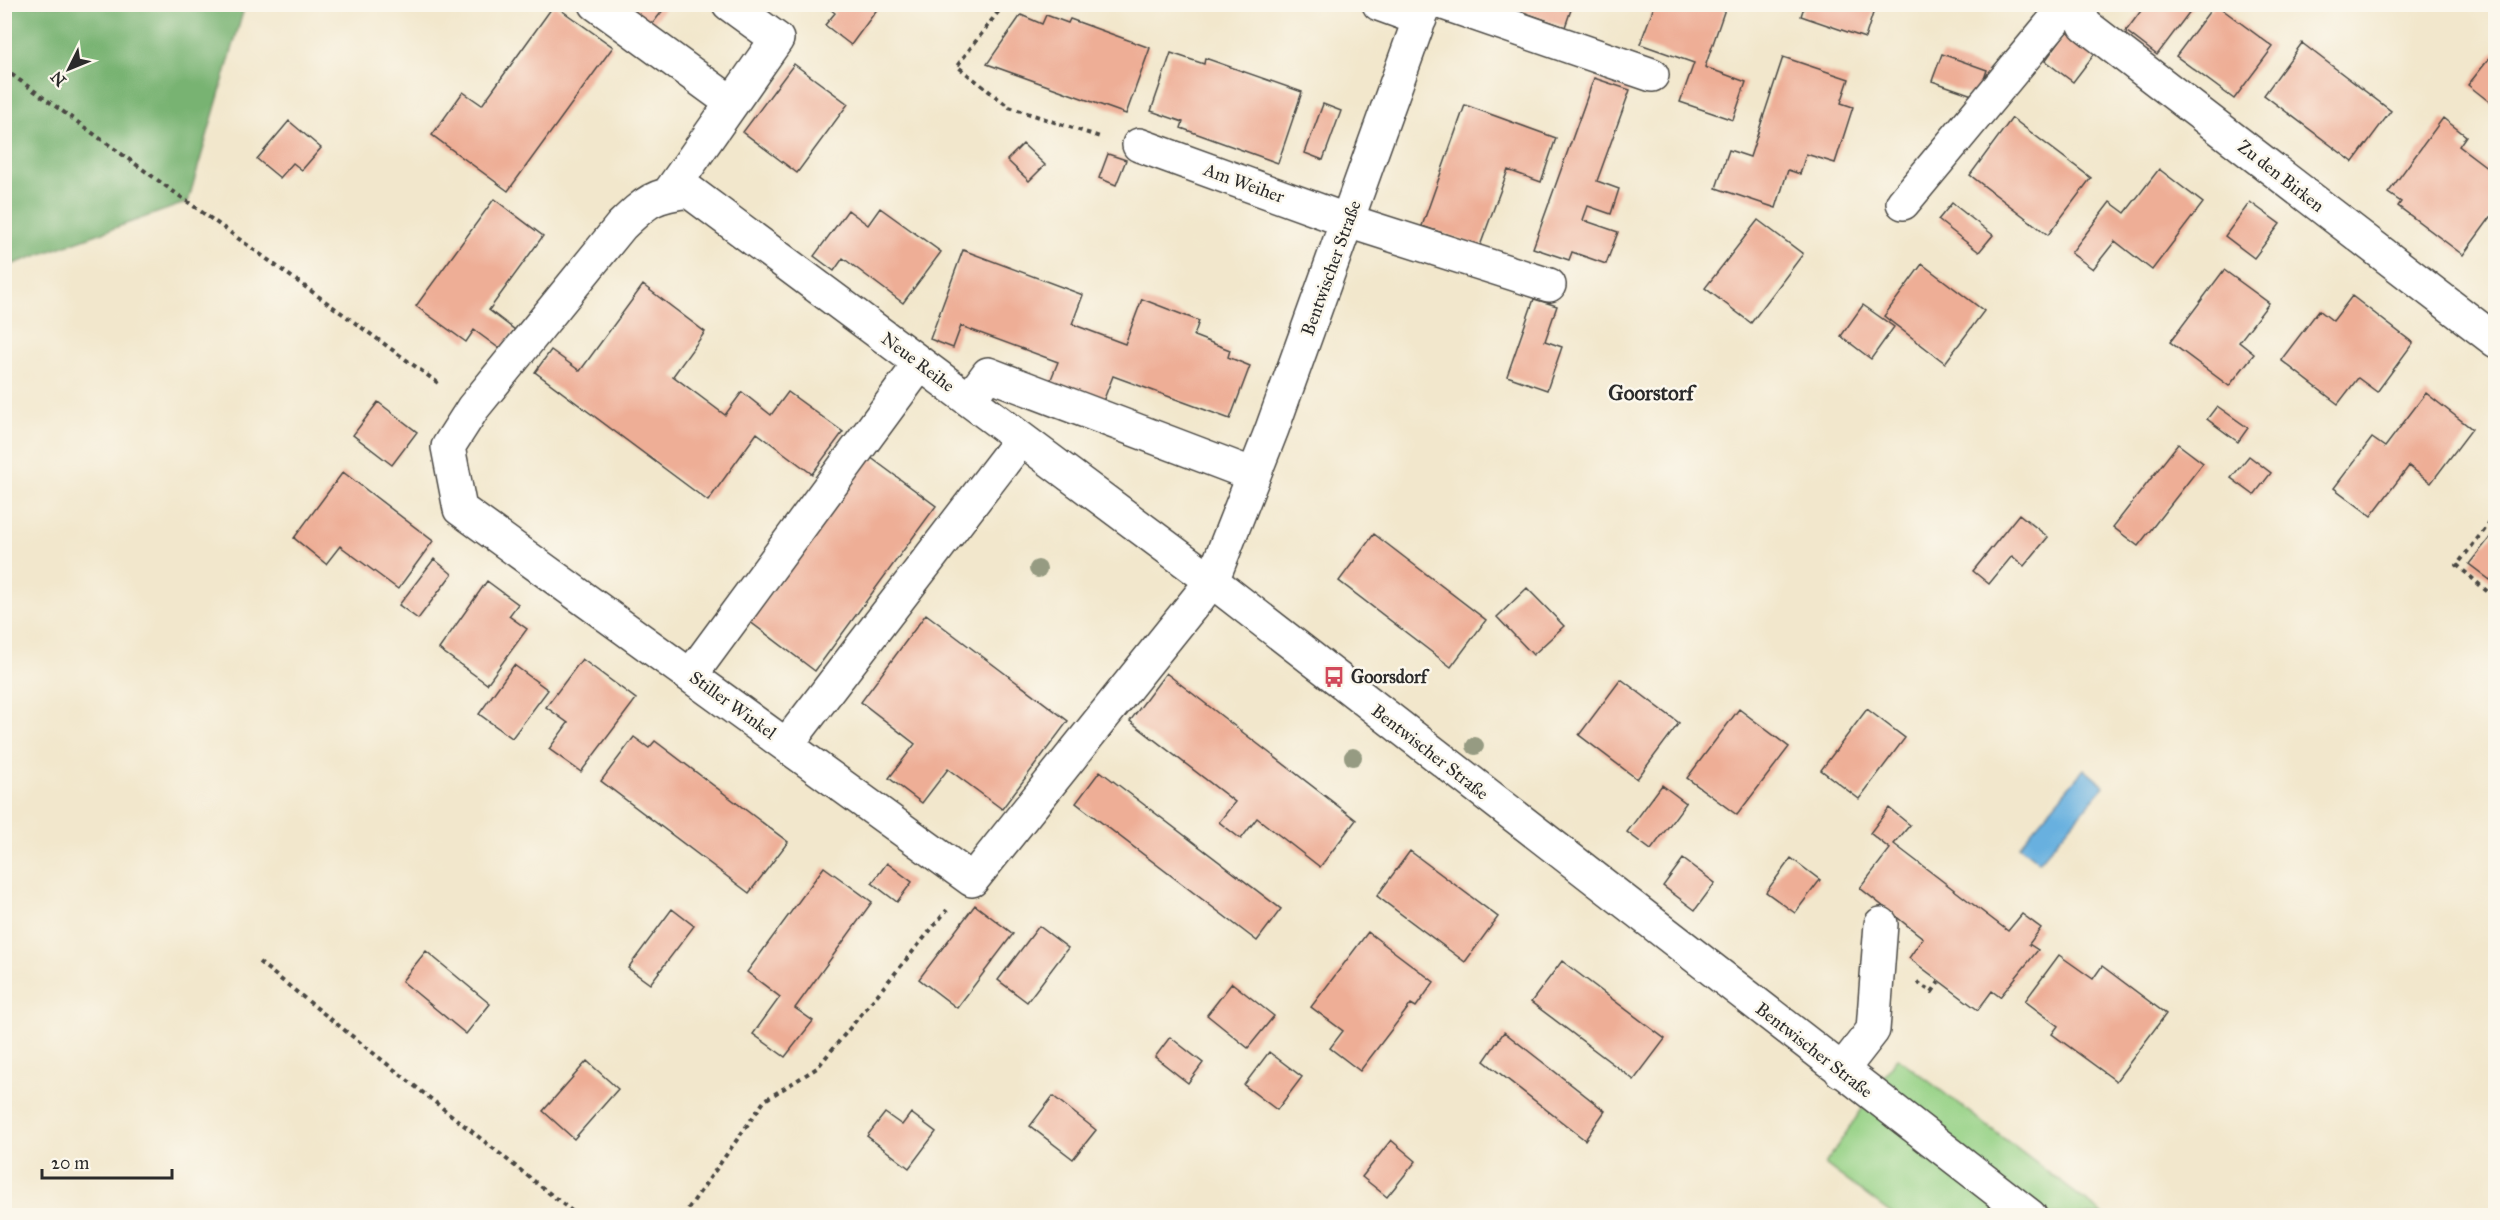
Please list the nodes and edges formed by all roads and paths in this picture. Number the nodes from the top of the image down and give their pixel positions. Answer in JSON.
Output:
{"nodes":[{"id":1,"x":596,"y":4,"type":"edge"},
{"id":2,"x":729,"y":4,"type":"edge"},
{"id":3,"x":1004,"y":4,"type":"edge"},
{"id":4,"x":1379,"y":4,"type":"edge"},
{"id":5,"x":2068,"y":4,"type":"edge"},
{"id":6,"x":2076,"y":4,"type":"edge"},
{"id":7,"x":1431,"y":9,"type":"edge"},
{"id":8,"x":4,"y":69,"type":"edge"},
{"id":9,"x":1652,"y":75,"type":"dead end"},
{"id":10,"x":732,"y":103,"type":"junction"},
{"id":11,"x":1139,"y":145,"type":"joint"},
{"id":12,"x":669,"y":193,"type":"junction"},
{"id":13,"x":1903,"y":203,"type":"dead end"},
{"id":14,"x":1348,"y":221,"type":"junction"},
{"id":15,"x":1549,"y":285,"type":"dead end"},
{"id":16,"x":2496,"y":341,"type":"edge"},
{"id":17,"x":920,"y":364,"type":"junction"},
{"id":18,"x":969,"y":400,"type":"junction"},
{"id":19,"x":473,"y":408,"type":"junction"},
{"id":20,"x":1021,"y":439,"type":"junction"},
{"id":21,"x":1254,"y":475,"type":"junction"},
{"id":22,"x":2496,"y":515,"type":"edge"},
{"id":23,"x":1212,"y":581,"type":"junction"},
{"id":24,"x":2496,"y":599,"type":"edge"},
{"id":25,"x":691,"y":675,"type":"junction"},
{"id":26,"x":787,"y":744,"type":"junction"},
{"id":27,"x":972,"y":880,"type":"junction"},
{"id":28,"x":1881,"y":924,"type":"dead end"},
{"id":29,"x":259,"y":962,"type":"dead end"},
{"id":30,"x":1841,"y":1071,"type":"junction"},
{"id":31,"x":578,"y":1215,"type":"edge"},
{"id":32,"x":683,"y":1215,"type":"edge"},
{"id":33,"x":2030,"y":1215,"type":"edge"}],
"edges":[{"from":1,"to":10,"type":"street"},
{"from":2,"to":10,"type":"street"},
{"from":3,"to":11,"type":"path"},
{"from":4,"to":7,"type":"street"},
{"from":5,"to":13,"type":"street"},
{"from":6,"to":16,"type":"street","name":"Zu den Birken"},
{"from":7,"to":9,"type":"street"},
{"from":7,"to":14,"type":"street","name":"Bentwischer Straße"},
{"from":8,"to":19,"type":"path"},
{"from":10,"to":12,"type":"street"},
{"from":11,"to":14,"type":"street","name":"Am Weiher"},
{"from":12,"to":17,"type":"street","name":"Neue Reihe"},
{"from":12,"to":19,"type":"street","name":"Stiller Winkel"},
{"from":14,"to":15,"type":"street","name":"Am Weiher"},
{"from":14,"to":21,"type":"street","name":"Bentwischer Straße"},
{"from":17,"to":18,"type":"street","name":"Neue Reihe"},
{"from":17,"to":25,"type":"street"},
{"from":18,"to":20,"type":"street","name":"Neue Reihe"},
{"from":18,"to":21,"type":"street"},
{"from":19,"to":25,"type":"street","name":"Stiller Winkel"},
{"from":20,"to":23,"type":"street","name":"Neue Reihe"},
{"from":20,"to":26,"type":"street"},
{"from":21,"to":23,"type":"street","name":"Bentwischer Straße"},
{"from":22,"to":24,"type":"path"},
{"from":23,"to":27,"type":"street"},
{"from":23,"to":30,"type":"street","name":"Bentwischer Straße"},
{"from":25,"to":26,"type":"street","name":"Stiller Winkel"},
{"from":26,"to":27,"type":"street","name":"Stiller Winkel"},
{"from":27,"to":32,"type":"path"},
{"from":28,"to":30,"type":"street"},
{"from":29,"to":31,"type":"path"},
{"from":30,"to":33,"type":"street","name":"Bentwischer Straße"}]}
